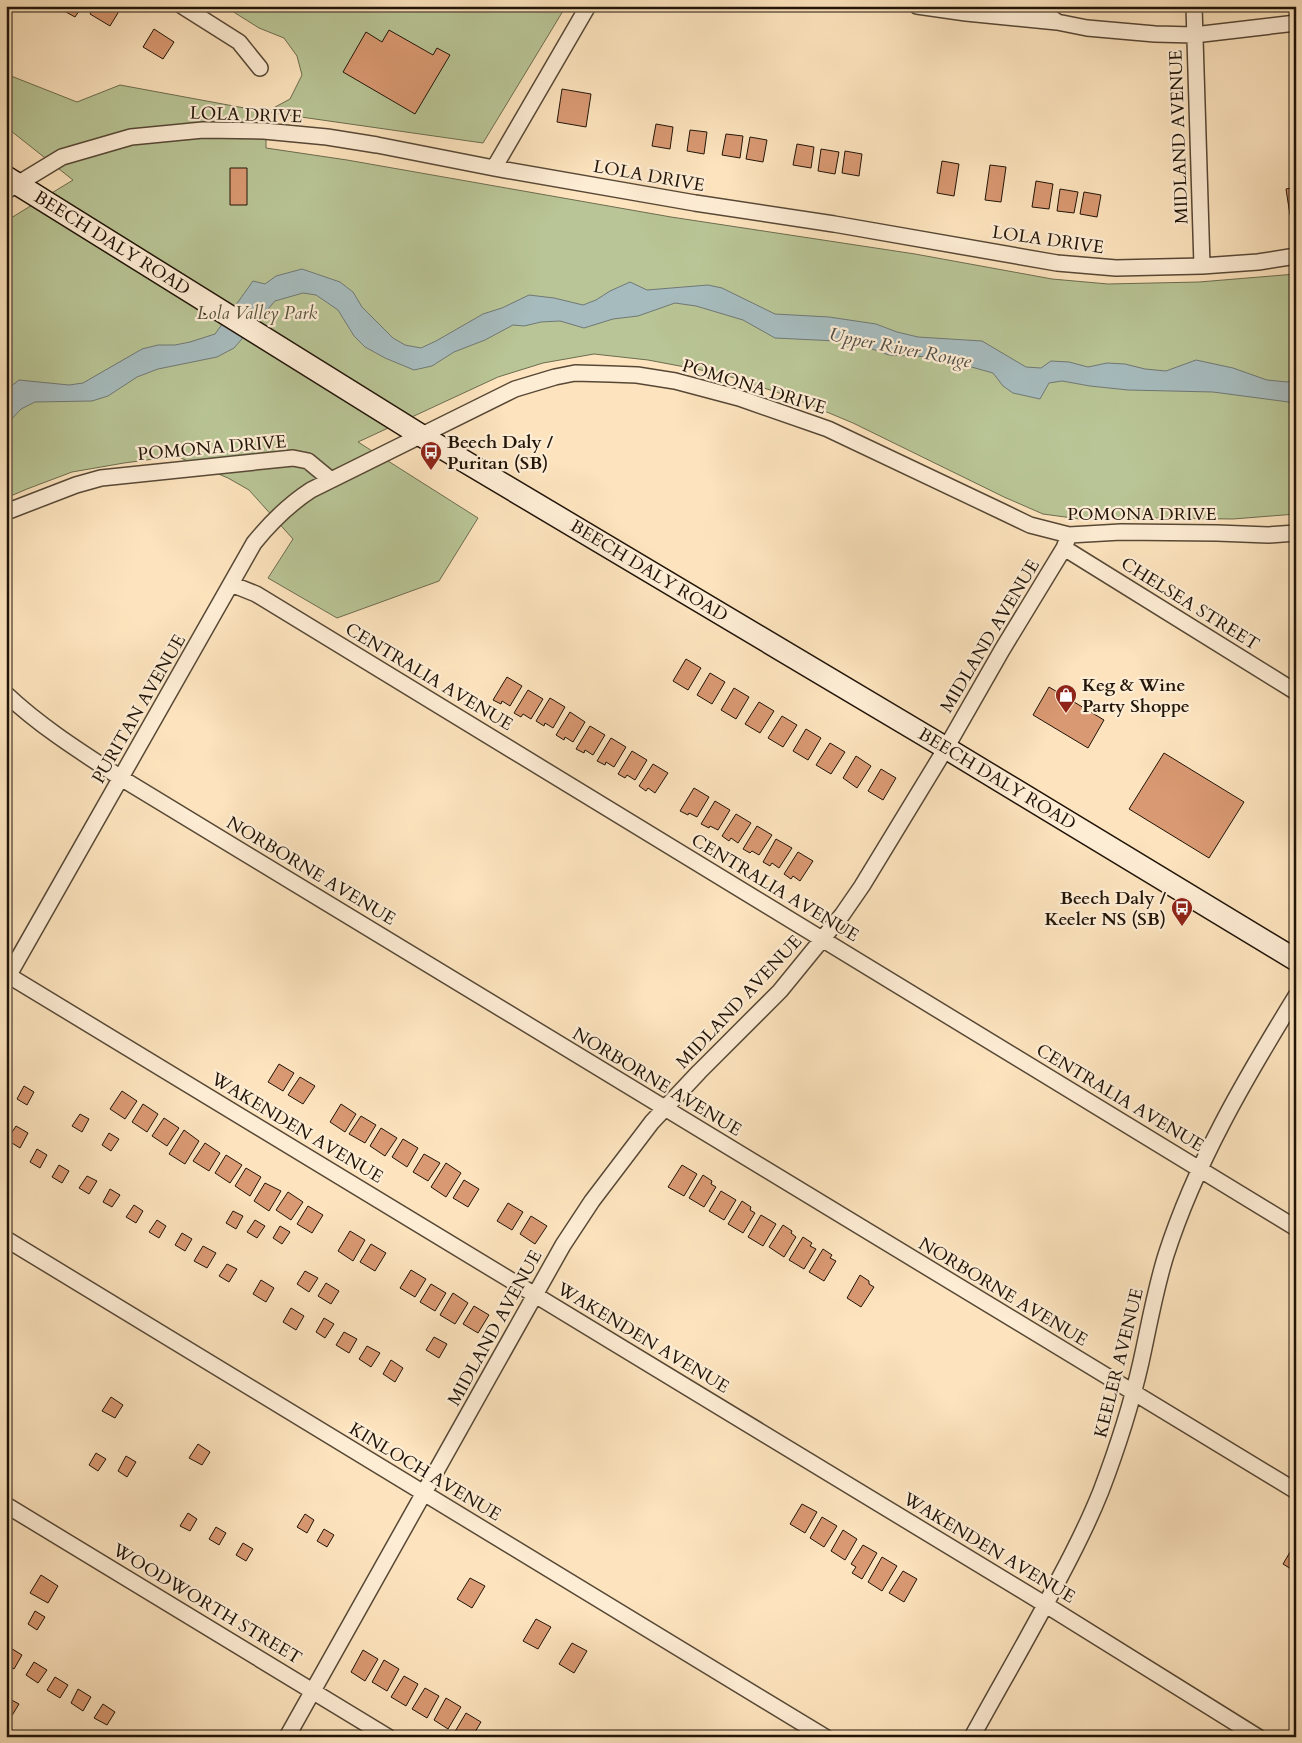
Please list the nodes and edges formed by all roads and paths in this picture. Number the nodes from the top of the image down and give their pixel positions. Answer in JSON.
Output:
{"nodes":[{"id":1,"x":182,"y":6,"type":"edge"},
{"id":2,"x":588,"y":6,"type":"edge"},
{"id":3,"x":917,"y":6,"type":"edge"},
{"id":4,"x":1034,"y":6,"type":"edge"},
{"id":5,"x":1194,"y":6,"type":"edge"},
{"id":6,"x":1057,"y":22,"type":"junction"},
{"id":7,"x":1296,"y":23,"type":"edge"},
{"id":8,"x":1194,"y":35,"type":"junction"},
{"id":9,"x":260,"y":68,"type":"dead end"},
{"id":10,"x":494,"y":168,"type":"junction"},
{"id":11,"x":10,"y":183,"type":"edge"},
{"id":12,"x":1296,"y":256,"type":"edge"},
{"id":13,"x":1202,"y":266,"type":"junction"},
{"id":14,"x":422,"y":436,"type":"junction"},
{"id":15,"x":331,"y":480,"type":"junction"},
{"id":16,"x":6,"y":512,"type":"edge"},
{"id":17,"x":1296,"y":533,"type":"edge"},
{"id":18,"x":1067,"y":542,"type":"junction"},
{"id":19,"x":231,"y":584,"type":"junction"},
{"id":20,"x":1296,"y":692,"type":"edge"},
{"id":21,"x":6,"y":694,"type":"edge"},
{"id":22,"x":946,"y":748,"type":"junction"},
{"id":23,"x":121,"y":778,"type":"junction"},
{"id":24,"x":822,"y":939,"type":"junction"},
{"id":25,"x":1296,"y":960,"type":"edge"},
{"id":26,"x":7,"y":976,"type":"edge"},
{"id":27,"x":1296,"y":996,"type":"edge"},
{"id":28,"x":665,"y":1109,"type":"junction"},
{"id":29,"x":1200,"y":1168,"type":"junction"},
{"id":30,"x":1296,"y":1228,"type":"edge"},
{"id":31,"x":6,"y":1239,"type":"edge"},
{"id":32,"x":535,"y":1294,"type":"junction"},
{"id":33,"x":1133,"y":1393,"type":"junction"},
{"id":34,"x":1296,"y":1491,"type":"edge"},
{"id":35,"x":424,"y":1493,"type":"junction"},
{"id":36,"x":6,"y":1504,"type":"edge"},
{"id":37,"x":1046,"y":1605,"type":"junction"},
{"id":38,"x":313,"y":1691,"type":"junction"},
{"id":39,"x":287,"y":1737,"type":"edge"},
{"id":40,"x":388,"y":1737,"type":"edge"},
{"id":41,"x":825,"y":1737,"type":"edge"},
{"id":42,"x":972,"y":1737,"type":"edge"},
{"id":43,"x":1258,"y":1737,"type":"edge"}],
"edges":[{"from":1,"to":9,"type":"street"},
{"from":2,"to":10,"type":"street"},
{"from":3,"to":6,"type":"street"},
{"from":4,"to":6,"type":"street"},
{"from":5,"to":8,"type":"street","name":"MIDLAND AVENUE"},
{"from":6,"to":8,"type":"street"},
{"from":7,"to":8,"type":"street"},
{"from":8,"to":13,"type":"street","name":"MIDLAND AVENUE"},
{"from":10,"to":11,"type":"street","name":"LOLA DRIVE"},
{"from":10,"to":13,"type":"street","name":"LOLA DRIVE"},
{"from":11,"to":14,"type":"main road","name":"BEECH DALY ROAD"},
{"from":12,"to":13,"type":"street","name":"LOLA DRIVE"},
{"from":14,"to":15,"type":"street","name":"POMONA DRIVE"},
{"from":14,"to":18,"type":"street","name":"POMONA DRIVE"},
{"from":14,"to":22,"type":"main road","name":"BEECH DALY ROAD"},
{"from":15,"to":16,"type":"street","name":"POMONA DRIVE"},
{"from":15,"to":19,"type":"street","name":"PURITAN AVENUE"},
{"from":17,"to":18,"type":"street","name":"POMONA DRIVE"},
{"from":18,"to":20,"type":"street","name":"CHELSEA STREET"},
{"from":18,"to":22,"type":"street","name":"MIDLAND AVENUE"},
{"from":19,"to":23,"type":"street","name":"PURITAN AVENUE"},
{"from":19,"to":24,"type":"street","name":"CENTRALIA AVENUE"},
{"from":21,"to":23,"type":"street","name":"NORBORNE AVENUE"},
{"from":22,"to":24,"type":"street","name":"MIDLAND AVENUE"},
{"from":22,"to":25,"type":"main road","name":"BEECH DALY ROAD"},
{"from":23,"to":26,"type":"street","name":"PURITAN AVENUE"},
{"from":23,"to":28,"type":"street","name":"NORBORNE AVENUE"},
{"from":24,"to":28,"type":"street","name":"MIDLAND AVENUE"},
{"from":24,"to":29,"type":"street","name":"CENTRALIA AVENUE"},
{"from":26,"to":32,"type":"street","name":"WAKENDEN AVENUE"},
{"from":27,"to":29,"type":"street","name":"KEELER AVENUE"},
{"from":28,"to":32,"type":"street","name":"MIDLAND AVENUE"},
{"from":28,"to":33,"type":"street","name":"NORBORNE AVENUE"},
{"from":29,"to":30,"type":"street","name":"CENTRALIA AVENUE"},
{"from":29,"to":33,"type":"street","name":"KEELER AVENUE"},
{"from":31,"to":35,"type":"street","name":"KINLOCH AVENUE"},
{"from":32,"to":35,"type":"street","name":"MIDLAND AVENUE"},
{"from":32,"to":37,"type":"street","name":"WAKENDEN AVENUE"},
{"from":33,"to":34,"type":"street","name":"NORBORNE AVENUE"},
{"from":33,"to":37,"type":"street","name":"KEELER AVENUE"},
{"from":35,"to":38,"type":"street","name":"MIDLAND AVENUE"},
{"from":35,"to":41,"type":"street","name":"KINLOCH AVENUE"},
{"from":36,"to":38,"type":"street","name":"WOODWORTH STREET"},
{"from":37,"to":42,"type":"street","name":"KEELER AVENUE"},
{"from":37,"to":43,"type":"street","name":"WAKENDEN AVENUE"},
{"from":38,"to":39,"type":"street","name":"MIDLAND AVENUE"},
{"from":38,"to":40,"type":"street","name":"WOODWORTH STREET"}]}
